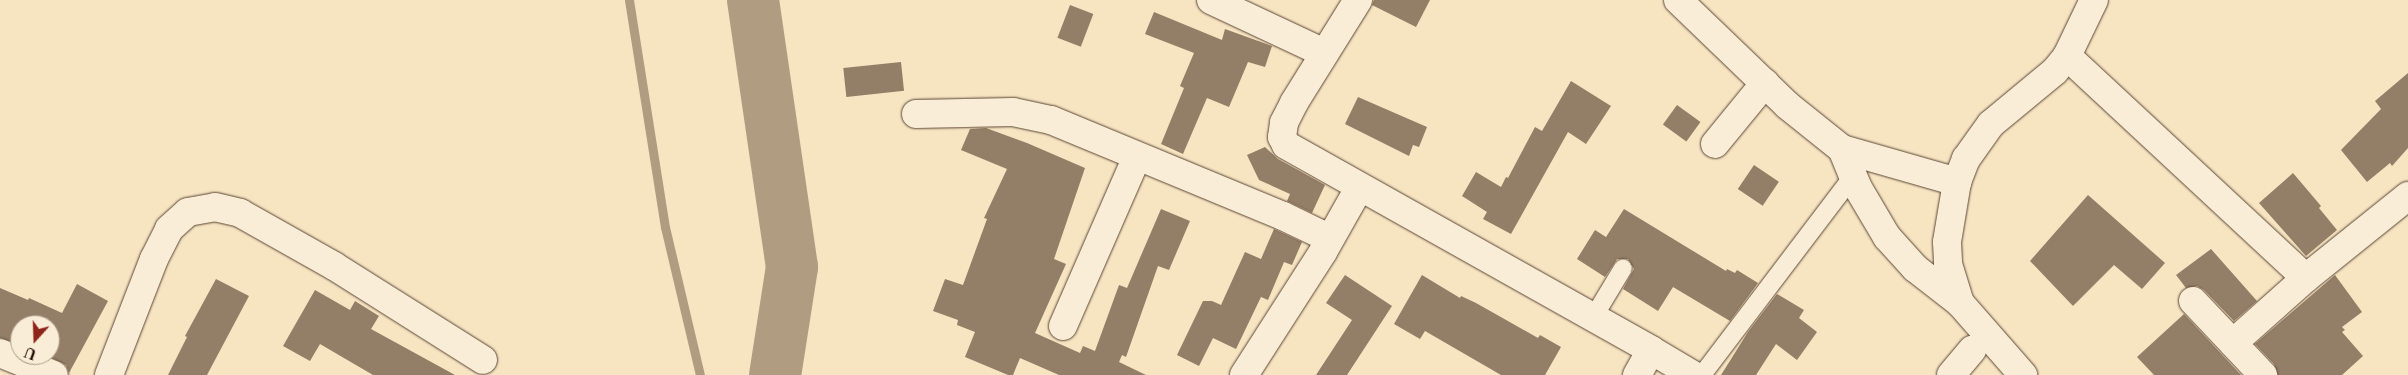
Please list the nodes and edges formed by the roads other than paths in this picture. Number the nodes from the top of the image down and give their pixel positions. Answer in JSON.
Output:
{"nodes":[{"id":1,"x":1211,"y":0,"type":"edge"},
{"id":2,"x":1358,"y":0,"type":"edge"},
{"id":3,"x":1678,"y":0,"type":"edge"},
{"id":4,"x":2094,"y":0,"type":"edge"},
{"id":5,"x":1324,"y":52,"type":"junction"},
{"id":6,"x":2067,"y":56,"type":"junction"},
{"id":7,"x":1765,"y":83,"type":"junction"},
{"id":8,"x":916,"y":114,"type":"dead end"},
{"id":9,"x":1715,"y":144,"type":"dead end"},
{"id":10,"x":1842,"y":149,"type":"junction"},
{"id":11,"x":1137,"y":157,"type":"junction"},
{"id":12,"x":1853,"y":176,"type":"junction"},
{"id":13,"x":1957,"y":182,"type":"junction"},
{"id":14,"x":1359,"y":188,"type":"junction"},
{"id":15,"x":2408,"y":196,"type":"edge"},
{"id":16,"x":1329,"y":238,"type":"junction"},
{"id":17,"x":1623,"y":268,"type":"dead end"},
{"id":18,"x":2306,"y":278,"type":"junction"},
{"id":19,"x":2193,"y":301,"type":"dead end"},
{"id":20,"x":1960,"y":303,"type":"junction"},
{"id":21,"x":1593,"y":318,"type":"junction"},
{"id":22,"x":1063,"y":326,"type":"dead end"},
{"id":23,"x":2233,"y":344,"type":"junction"},
{"id":24,"x":1651,"y":350,"type":"junction"},
{"id":25,"x":1972,"y":350,"type":"dead end"},
{"id":26,"x":0,"y":353,"type":"edge"},
{"id":27,"x":484,"y":360,"type":"dead end"},
{"id":28,"x":54,"y":375,"type":"edge"},
{"id":29,"x":109,"y":375,"type":"edge"},
{"id":30,"x":1244,"y":375,"type":"edge"},
{"id":31,"x":1636,"y":375,"type":"edge"},
{"id":32,"x":1693,"y":375,"type":"edge"},
{"id":33,"x":1702,"y":375,"type":"edge"},
{"id":34,"x":1951,"y":375,"type":"edge"},
{"id":35,"x":2023,"y":375,"type":"edge"},
{"id":36,"x":2263,"y":375,"type":"edge"}],
"edges":[{"from":1,"to":5,"type":"street"},
{"from":2,"to":5,"type":"street"},
{"from":3,"to":7,"type":"street"},
{"from":4,"to":6,"type":"street"},
{"from":5,"to":14,"type":"street"},
{"from":6,"to":13,"type":"street"},
{"from":6,"to":18,"type":"street"},
{"from":7,"to":9,"type":"street"},
{"from":7,"to":10,"type":"street"},
{"from":8,"to":11,"type":"street"},
{"from":10,"to":12,"type":"street"},
{"from":10,"to":13,"type":"street"},
{"from":11,"to":16,"type":"street"},
{"from":11,"to":22,"type":"street"},
{"from":12,"to":20,"type":"street"},
{"from":12,"to":33,"type":"lane"},
{"from":13,"to":20,"type":"street"},
{"from":14,"to":16,"type":"street"},
{"from":14,"to":21,"type":"street"},
{"from":15,"to":18,"type":"street"},
{"from":16,"to":30,"type":"street"},
{"from":17,"to":21,"type":"lane"},
{"from":18,"to":23,"type":"street"},
{"from":19,"to":23,"type":"street"},
{"from":20,"to":35,"type":"street"},
{"from":21,"to":24,"type":"street"},
{"from":23,"to":36,"type":"street"},
{"from":24,"to":31,"type":"street"},
{"from":24,"to":32,"type":"street"},
{"from":25,"to":34,"type":"street"},
{"from":26,"to":28,"type":"street"},
{"from":27,"to":29,"type":"street"}]}
